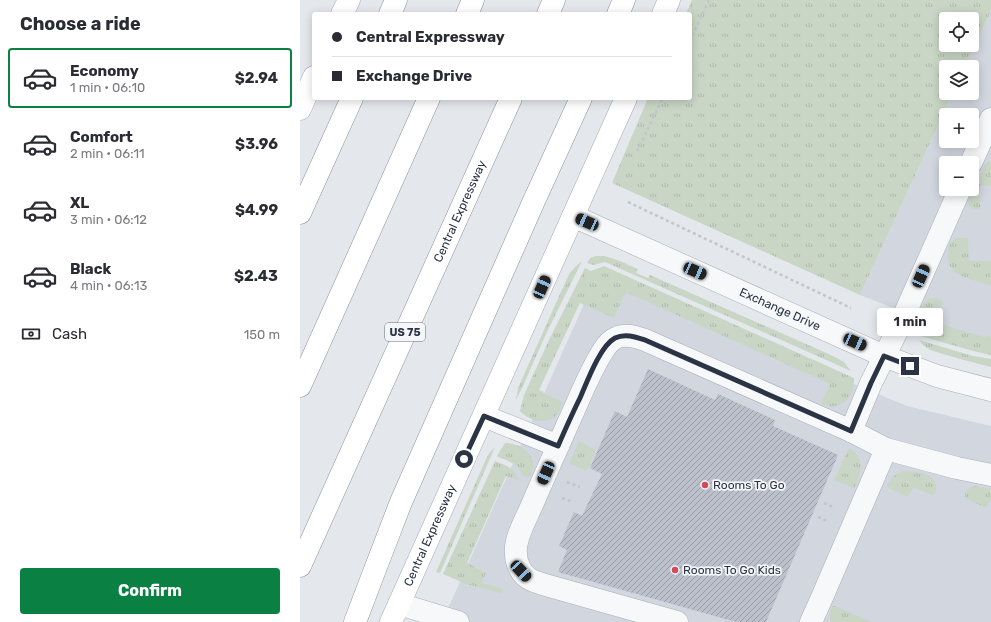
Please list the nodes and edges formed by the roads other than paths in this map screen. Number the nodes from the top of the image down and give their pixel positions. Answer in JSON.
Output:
{"nodes":[{"id":1,"x":349,"y":0,"type":"edge"},
{"id":2,"x":396,"y":0,"type":"edge"},
{"id":3,"x":473,"y":0,"type":"edge"},
{"id":4,"x":554,"y":0,"type":"edge"},
{"id":5,"x":624,"y":0,"type":"edge"},
{"id":6,"x":669,"y":0,"type":"edge"},
{"id":7,"x":343,"y":12,"type":"edge"},
{"id":8,"x":391,"y":12,"type":"edge"},
{"id":9,"x":468,"y":12,"type":"edge"},
{"id":10,"x":549,"y":12,"type":"edge"},
{"id":11,"x":619,"y":12,"type":"edge"},
{"id":12,"x":664,"y":12,"type":"edge"},
{"id":13,"x":312,"y":82,"type":"edge"},
{"id":14,"x":351,"y":100,"type":"edge"},
{"id":15,"x":428,"y":100,"type":"edge"},
{"id":16,"x":510,"y":100,"type":"edge"},
{"id":17,"x":580,"y":100,"type":"edge"},
{"id":18,"x":625,"y":100,"type":"edge"},
{"id":19,"x":300,"y":109,"type":"edge"},
{"id":20,"x":991,"y":119,"type":"edge"},
{"id":21,"x":975,"y":156,"type":"edge"},
{"id":22,"x":957,"y":196,"type":"edge"},
{"id":23,"x":300,"y":213,"type":"edge"},
{"id":24,"x":573,"y":216,"type":"junction"},
{"id":25,"x":884,"y":356,"type":"junction"},
{"id":26,"x":300,"y":386,"type":"edge"},
{"id":27,"x":991,"y":390,"type":"edge"},
{"id":28,"x":484,"y":416,"type":"junction"},
{"id":29,"x":851,"y":431,"type":"junction"},
{"id":30,"x":558,"y":446,"type":"junction"},
{"id":31,"x":886,"y":449,"type":"junction"},
{"id":32,"x":991,"y":475,"type":"edge"},
{"id":33,"x":300,"y":566,"type":"edge"},
{"id":34,"x":395,"y":613,"type":"edge"},
{"id":35,"x":355,"y":622,"type":"edge"},
{"id":36,"x":455,"y":622,"type":"edge"},
{"id":37,"x":677,"y":622,"type":"edge"},
{"id":38,"x":810,"y":622,"type":"edge"}],
"edges":[{"from":1,"to":7,"type":"main road"},
{"from":2,"to":8,"type":"main road"},
{"from":3,"to":9,"type":"main road"},
{"from":4,"to":10,"type":"main road"},
{"from":5,"to":11,"type":"main road"},
{"from":6,"to":12,"type":"main road"},
{"from":13,"to":19,"type":"main road"},
{"from":14,"to":23,"type":"main road"},
{"from":15,"to":26,"type":"main road"},
{"from":16,"to":33,"type":"main road","name":"Central Expressway","number":"US 75"},
{"from":17,"to":35,"type":"main road"},
{"from":18,"to":24,"type":"main road","name":"Central Expressway"},
{"from":20,"to":21,"type":"street"},
{"from":22,"to":25,"type":"street"},
{"from":24,"to":25,"type":"street","name":"Exchange Drive"},
{"from":24,"to":28,"type":"main road","name":"Central Expressway"},
{"from":25,"to":27,"type":"street","name":"Exchange Drive"},
{"from":25,"to":29,"type":"street"},
{"from":28,"to":30,"type":"street"},
{"from":28,"to":34,"type":"main road","name":"Central Expressway"},
{"from":29,"to":30,"type":"street"},
{"from":29,"to":31,"type":"street"},
{"from":30,"to":37,"type":"street"},
{"from":31,"to":32,"type":"street"},
{"from":31,"to":38,"type":"street"},
{"from":34,"to":36,"type":"street"}]}
